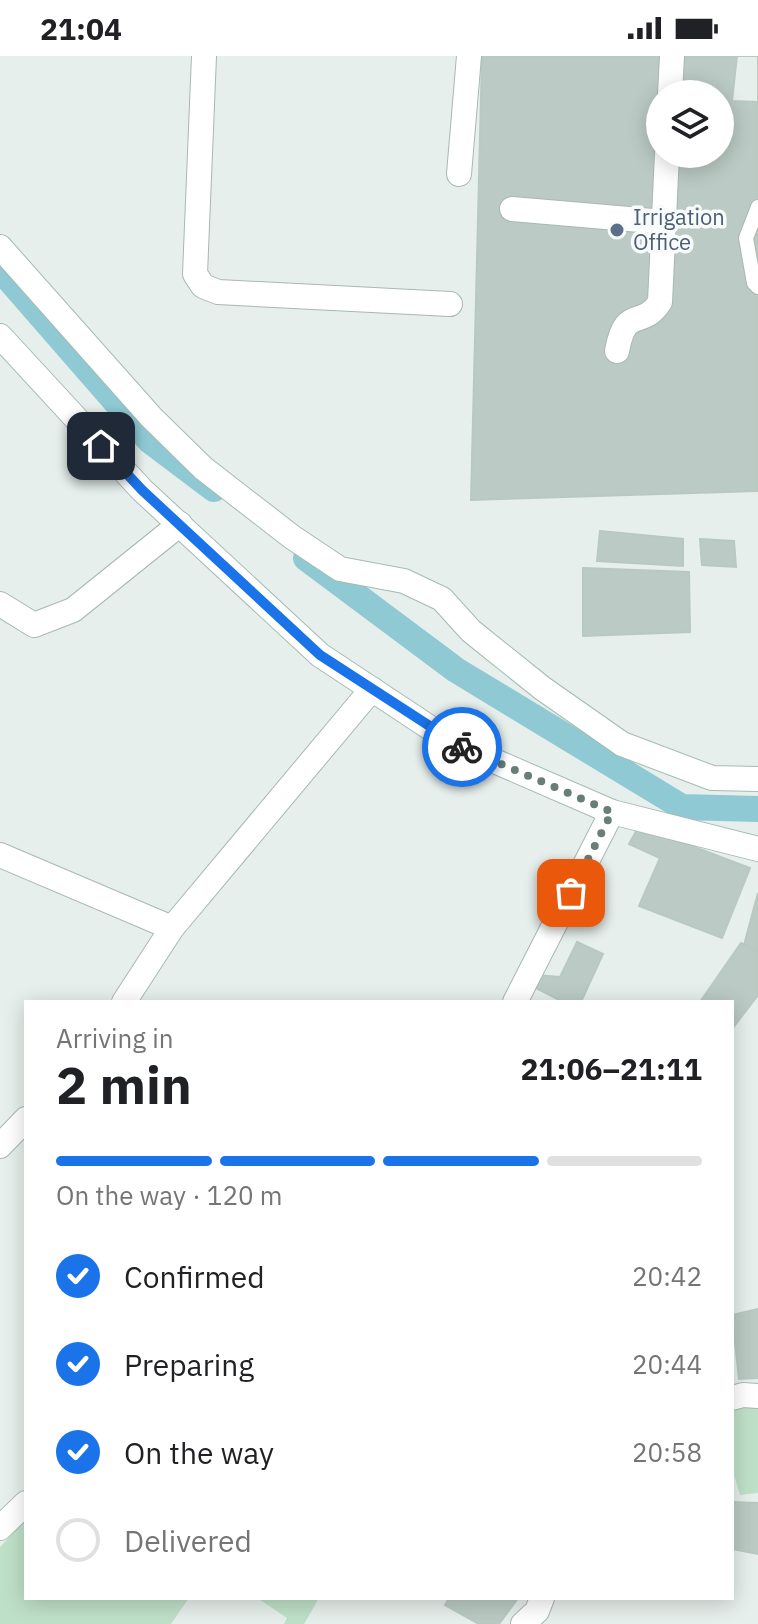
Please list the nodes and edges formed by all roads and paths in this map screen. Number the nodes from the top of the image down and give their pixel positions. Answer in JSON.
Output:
{"nodes":[{"id":1,"x":204,"y":56,"type":"edge"},
{"id":2,"x":469,"y":56,"type":"edge"},
{"id":3,"x":672,"y":56,"type":"edge"},
{"id":4,"x":671,"y":80,"type":"edge"},
{"id":5,"x":666,"y":168,"type":"edge"},
{"id":6,"x":459,"y":174,"type":"dead end"},
{"id":7,"x":758,"y":207,"type":"edge"},
{"id":8,"x":512,"y":209,"type":"dead end"},
{"id":9,"x":664,"y":222,"type":"junction"},
{"id":10,"x":0,"y":247,"type":"edge"},
{"id":11,"x":758,"y":287,"type":"edge"},
{"id":12,"x":450,"y":304,"type":"dead end"},
{"id":13,"x":0,"y":336,"type":"edge"},
{"id":14,"x":617,"y":351,"type":"dead end"},
{"id":15,"x":180,"y":524,"type":"junction"},
{"id":16,"x":0,"y":604,"type":"edge"},
{"id":17,"x":372,"y":689,"type":"junction"},
{"id":18,"x":758,"y":779,"type":"edge"},
{"id":19,"x":612,"y":812,"type":"junction"},
{"id":20,"x":758,"y":849,"type":"edge"},
{"id":21,"x":0,"y":855,"type":"edge"},
{"id":22,"x":172,"y":928,"type":"junction"},
{"id":23,"x":125,"y":1000,"type":"edge"},
{"id":24,"x":516,"y":1000,"type":"edge"},
{"id":25,"x":24,"y":1121,"type":"edge"},
{"id":26,"x":0,"y":1146,"type":"edge"},
{"id":27,"x":758,"y":1396,"type":"edge"},
{"id":28,"x":734,"y":1397,"type":"edge"},
{"id":29,"x":24,"y":1505,"type":"edge"},
{"id":30,"x":0,"y":1528,"type":"edge"}],
"edges":[{"from":1,"to":12,"type":"street"},
{"from":2,"to":6,"type":"street"},
{"from":3,"to":4,"type":"street"},
{"from":5,"to":9,"type":"street"},
{"from":7,"to":11,"type":"lane"},
{"from":8,"to":9,"type":"street"},
{"from":9,"to":14,"type":"street"},
{"from":10,"to":18,"type":"street"},
{"from":13,"to":15,"type":"street"},
{"from":15,"to":16,"type":"street"},
{"from":15,"to":17,"type":"street"},
{"from":17,"to":19,"type":"street"},
{"from":17,"to":22,"type":"street"},
{"from":19,"to":20,"type":"street"},
{"from":19,"to":24,"type":"street"},
{"from":21,"to":22,"type":"street"},
{"from":22,"to":23,"type":"street"},
{"from":25,"to":26,"type":"street"},
{"from":27,"to":28,"type":"street"},
{"from":29,"to":30,"type":"street"}]}
